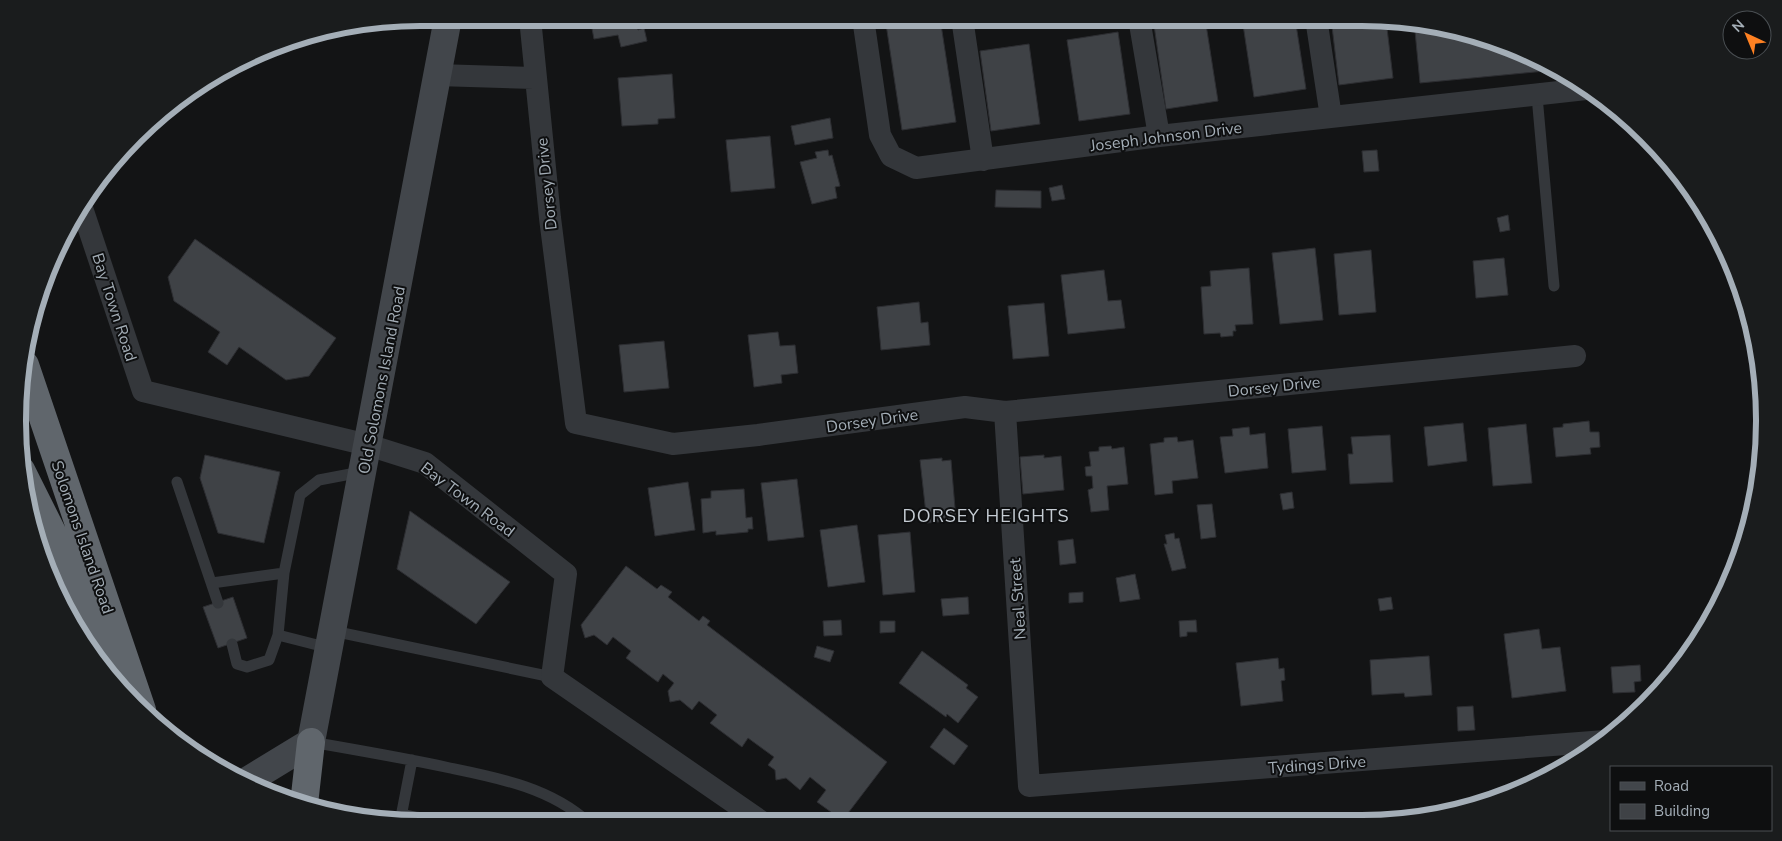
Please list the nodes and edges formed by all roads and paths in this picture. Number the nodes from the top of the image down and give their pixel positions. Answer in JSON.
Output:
{"nodes":[{"id":1,"x":447,"y":26,"type":"edge"},
{"id":2,"x":531,"y":26,"type":"edge"},
{"id":3,"x":864,"y":26,"type":"edge"},
{"id":4,"x":963,"y":26,"type":"edge"},
{"id":5,"x":1140,"y":26,"type":"edge"},
{"id":6,"x":1317,"y":26,"type":"edge"},
{"id":7,"x":438,"y":75,"type":"junction"},
{"id":8,"x":534,"y":78,"type":"junction"},
{"id":9,"x":1577,"y":90,"type":"edge"},
{"id":10,"x":1537,"y":96,"type":"junction"},
{"id":11,"x":1331,"y":117,"type":"junction"},
{"id":12,"x":1159,"y":136,"type":"junction"},
{"id":13,"x":982,"y":160,"type":"junction"},
{"id":14,"x":84,"y":215,"type":"edge"},
{"id":15,"x":1554,"y":286,"type":"dead end"},
{"id":16,"x":1576,"y":356,"type":"dead end"},
{"id":17,"x":29,"y":379,"type":"edge"},
{"id":18,"x":1005,"y":412,"type":"junction"},
{"id":19,"x":368,"y":445,"type":"junction"},
{"id":20,"x":363,"y":472,"type":"junction"},
{"id":21,"x":177,"y":482,"type":"dead end"},
{"id":22,"x":34,"y":496,"type":"edge"},
{"id":23,"x":284,"y":573,"type":"junction"},
{"id":24,"x":212,"y":583,"type":"junction"},
{"id":25,"x":218,"y":602,"type":"dead end"},
{"id":26,"x":87,"y":630,"type":"edge"},
{"id":27,"x":278,"y":635,"type":"junction"},
{"id":28,"x":331,"y":640,"type":"junction"},
{"id":29,"x":232,"y":644,"type":"dead end"},
{"id":30,"x":552,"y":677,"type":"junction"},
{"id":31,"x":136,"y":693,"type":"edge"},
{"id":32,"x":311,"y":742,"type":"junction"},
{"id":33,"x":1589,"y":742,"type":"edge"},
{"id":34,"x":412,"y":760,"type":"junction"},
{"id":35,"x":253,"y":777,"type":"edge"},
{"id":36,"x":1029,"y":786,"type":"joint"},
{"id":37,"x":305,"y":797,"type":"edge"},
{"id":38,"x":402,"y":814,"type":"edge"},
{"id":39,"x":580,"y":815,"type":"edge"},
{"id":40,"x":752,"y":815,"type":"edge"}],
"edges":[{"from":1,"to":7,"type":"main road","name":"Old Solomons Island Road"},
{"from":2,"to":8,"type":"street","name":"Dorsey Drive"},
{"from":3,"to":13,"type":"street","name":"Joseph Johnson Drive"},
{"from":4,"to":13,"type":"street"},
{"from":5,"to":12,"type":"street"},
{"from":6,"to":11,"type":"street"},
{"from":7,"to":8,"type":"street"},
{"from":7,"to":19,"type":"main road","name":"Old Solomons Island Road"},
{"from":8,"to":18,"type":"street","name":"Dorsey Drive"},
{"from":9,"to":10,"type":"street","name":"Joseph Johnson Drive"},
{"from":10,"to":11,"type":"street","name":"Joseph Johnson Drive"},
{"from":10,"to":15,"type":"lane"},
{"from":11,"to":12,"type":"street","name":"Joseph Johnson Drive"},
{"from":12,"to":13,"type":"street","name":"Joseph Johnson Drive"},
{"from":14,"to":19,"type":"street","name":"Bay Town Road"},
{"from":16,"to":18,"type":"street","name":"Dorsey Drive"},
{"from":17,"to":31,"type":"highway","name":"Solomons Island Road"},
{"from":18,"to":36,"type":"street","name":"Neal Street"},
{"from":19,"to":20,"type":"main road","name":"Old Solomons Island Road"},
{"from":19,"to":30,"type":"street","name":"Bay Town Road"},
{"from":20,"to":23,"type":"lane"},
{"from":20,"to":28,"type":"main road","name":"Old Solomons Island Road"},
{"from":21,"to":24,"type":"lane"},
{"from":22,"to":26,"type":"highway"},
{"from":23,"to":24,"type":"lane"},
{"from":23,"to":27,"type":"lane"},
{"from":24,"to":25,"type":"lane"},
{"from":27,"to":28,"type":"lane"},
{"from":27,"to":29,"type":"lane"},
{"from":28,"to":30,"type":"lane"},
{"from":28,"to":32,"type":"main road","name":"Old Solomons Island Road"},
{"from":30,"to":40,"type":"street"},
{"from":32,"to":34,"type":"lane"},
{"from":32,"to":35,"type":"main road"},
{"from":32,"to":37,"type":"highway"},
{"from":33,"to":36,"type":"street","name":"Tydings Drive"},
{"from":34,"to":38,"type":"lane"},
{"from":34,"to":39,"type":"lane"}]}
